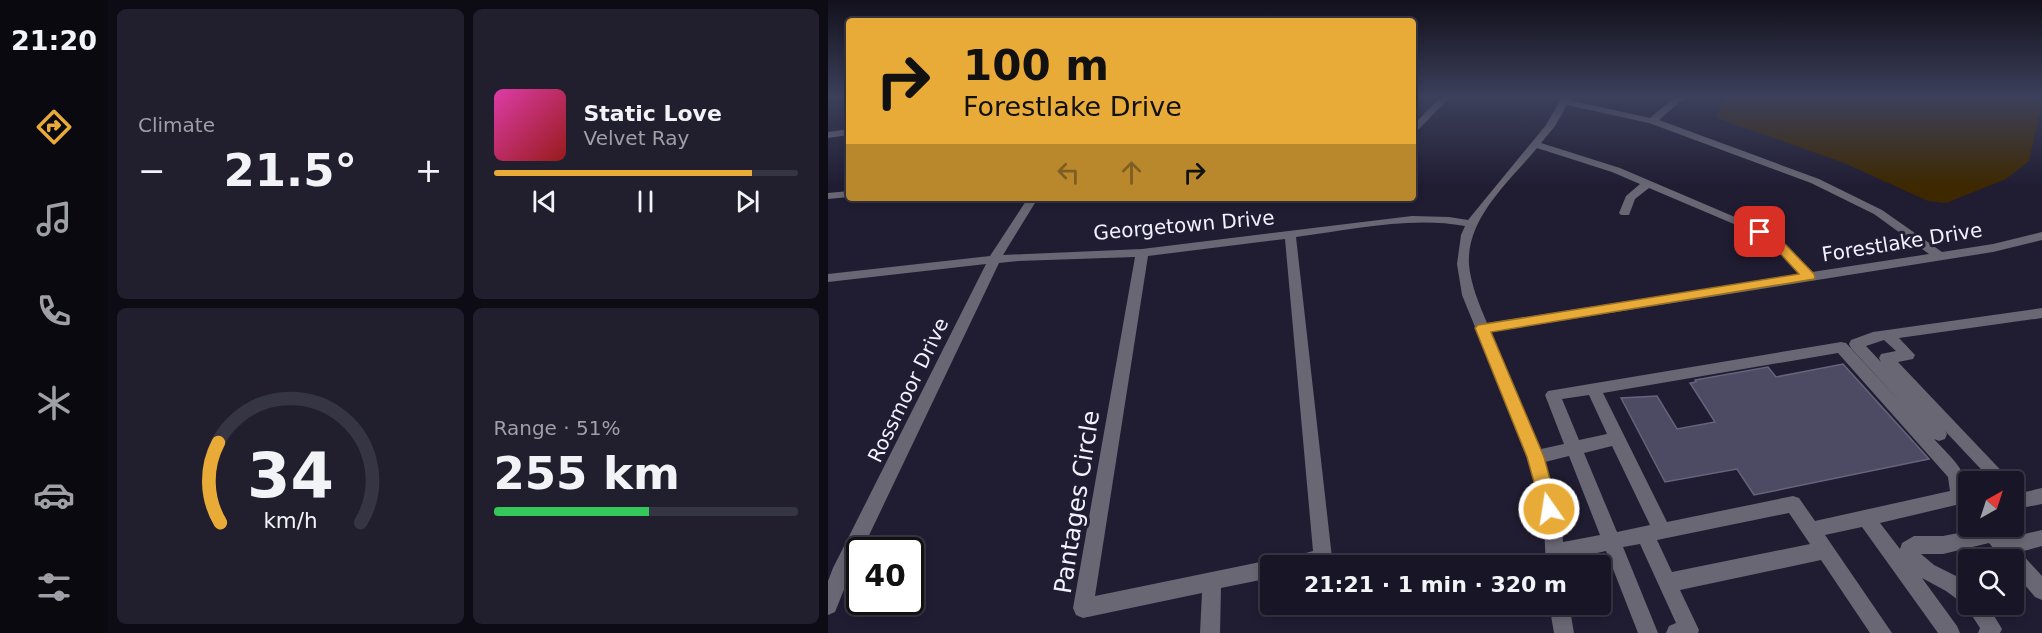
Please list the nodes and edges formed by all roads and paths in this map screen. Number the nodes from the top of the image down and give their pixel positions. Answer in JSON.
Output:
{"nodes":[{"id":1,"x":1550,"y":127,"type":"edge"},
{"id":2,"x":1667,"y":127,"type":"edge"},
{"id":3,"x":846,"y":132,"type":"edge"},
{"id":4,"x":828,"y":135,"type":"edge"},
{"id":5,"x":1535,"y":144,"type":"junction"},
{"id":6,"x":1648,"y":183,"type":"junction"},
{"id":7,"x":846,"y":194,"type":"edge"},
{"id":8,"x":828,"y":196,"type":"edge"},
{"id":9,"x":1031,"y":201,"type":"edge"},
{"id":10,"x":1625,"y":213,"type":"dead end"},
{"id":11,"x":1471,"y":224,"type":"junction"},
{"id":12,"x":1290,"y":234,"type":"junction"},
{"id":13,"x":2042,"y":236,"type":"edge"},
{"id":14,"x":1142,"y":253,"type":"junction"},
{"id":15,"x":1939,"y":256,"type":"junction"},
{"id":16,"x":995,"y":260,"type":"junction"},
{"id":17,"x":1809,"y":277,"type":"junction"},
{"id":18,"x":828,"y":278,"type":"edge"},
{"id":19,"x":2042,"y":313,"type":"edge"},
{"id":20,"x":1482,"y":328,"type":"junction"},
{"id":21,"x":1887,"y":335,"type":"junction"},
{"id":22,"x":1593,"y":388,"type":"junction"},
{"id":23,"x":1939,"y":434,"type":"dead end"},
{"id":24,"x":1618,"y":438,"type":"junction"},
{"id":25,"x":1574,"y":447,"type":"junction"},
{"id":26,"x":1536,"y":457,"type":"junction"},
{"id":27,"x":1994,"y":471,"type":"edge"},
{"id":28,"x":1958,"y":481,"type":"edge"},
{"id":29,"x":2042,"y":496,"type":"edge"},
{"id":30,"x":2024,"y":499,"type":"edge"},
{"id":31,"x":1958,"y":503,"type":"edge"},
{"id":32,"x":1866,"y":518,"type":"junction"},
{"id":33,"x":1811,"y":530,"type":"junction"},
{"id":34,"x":1654,"y":532,"type":"junction"},
{"id":35,"x":1988,"y":537,"type":"edge"},
{"id":36,"x":1995,"y":537,"type":"edge"},
{"id":37,"x":2018,"y":537,"type":"edge"},
{"id":38,"x":2042,"y":538,"type":"edge"},
{"id":39,"x":1612,"y":541,"type":"junction"},
{"id":40,"x":1825,"y":550,"type":"junction"},
{"id":41,"x":1323,"y":555,"type":"edge"},
{"id":42,"x":1555,"y":555,"type":"edge"},
{"id":43,"x":1568,"y":555,"type":"edge"},
{"id":44,"x":1260,"y":571,"type":"edge"},
{"id":45,"x":1212,"y":581,"type":"junction"},
{"id":46,"x":1668,"y":583,"type":"junction"},
{"id":47,"x":1958,"y":586,"type":"edge"},
{"id":48,"x":2042,"y":590,"type":"edge"},
{"id":49,"x":828,"y":605,"type":"edge"},
{"id":50,"x":1561,"y":615,"type":"edge"},
{"id":51,"x":1984,"y":615,"type":"edge"},
{"id":52,"x":1210,"y":633,"type":"edge"},
{"id":53,"x":1564,"y":633,"type":"edge"},
{"id":54,"x":1648,"y":633,"type":"edge"},
{"id":55,"x":1676,"y":633,"type":"edge"},
{"id":56,"x":1882,"y":633,"type":"edge"},
{"id":57,"x":1950,"y":633,"type":"edge"},
{"id":58,"x":1988,"y":633,"type":"edge"}],
"edges":[{"from":1,"to":5,"type":"street"},
{"from":2,"to":15,"type":"street"},
{"from":3,"to":4,"type":"street"},
{"from":5,"to":6,"type":"street"},
{"from":5,"to":11,"type":"street"},
{"from":6,"to":10,"type":"street"},
{"from":6,"to":17,"type":"street"},
{"from":7,"to":8,"type":"street"},
{"from":9,"to":16,"type":"street","name":"Rossmoor Drive"},
{"from":11,"to":12,"type":"street","name":"Georgetown Drive"},
{"from":11,"to":20,"type":"street"},
{"from":12,"to":14,"type":"street","name":"Georgetown Drive"},
{"from":12,"to":41,"type":"street"},
{"from":13,"to":15,"type":"street","name":"Forestlake Drive"},
{"from":14,"to":16,"type":"street","name":"Georgetown Drive"},
{"from":14,"to":45,"type":"street","name":"Pantages Circle"},
{"from":15,"to":17,"type":"street","name":"Forestlake Drive"},
{"from":16,"to":18,"type":"street","name":"Georgetown Drive"},
{"from":16,"to":49,"type":"street","name":"Rossmoor Drive"},
{"from":17,"to":20,"type":"street","name":"Forestlake Drive"},
{"from":19,"to":21,"type":"street"},
{"from":20,"to":26,"type":"street"},
{"from":21,"to":23,"type":"street"},
{"from":21,"to":27,"type":"street"},
{"from":22,"to":24,"type":"street"},
{"from":22,"to":25,"type":"street"},
{"from":22,"to":28,"type":"street"},
{"from":24,"to":25,"type":"street"},
{"from":24,"to":34,"type":"street"},
{"from":25,"to":26,"type":"street"},
{"from":25,"to":39,"type":"street"},
{"from":26,"to":42,"type":"street"},
{"from":29,"to":30,"type":"street"},
{"from":31,"to":32,"type":"street"},
{"from":32,"to":33,"type":"street"},
{"from":32,"to":57,"type":"street"},
{"from":33,"to":34,"type":"street"},
{"from":33,"to":40,"type":"street"},
{"from":34,"to":39,"type":"street"},
{"from":34,"to":46,"type":"street"},
{"from":35,"to":47,"type":"street"},
{"from":36,"to":48,"type":"street"},
{"from":37,"to":38,"type":"street"},
{"from":39,"to":43,"type":"street"},
{"from":39,"to":54,"type":"street"},
{"from":40,"to":46,"type":"street"},
{"from":40,"to":56,"type":"street"},
{"from":44,"to":45,"type":"street","name":"Pantages Circle"},
{"from":45,"to":52,"type":"street"},
{"from":46,"to":55,"type":"street"},
{"from":50,"to":53,"type":"street"},
{"from":51,"to":58,"type":"street"}]}
